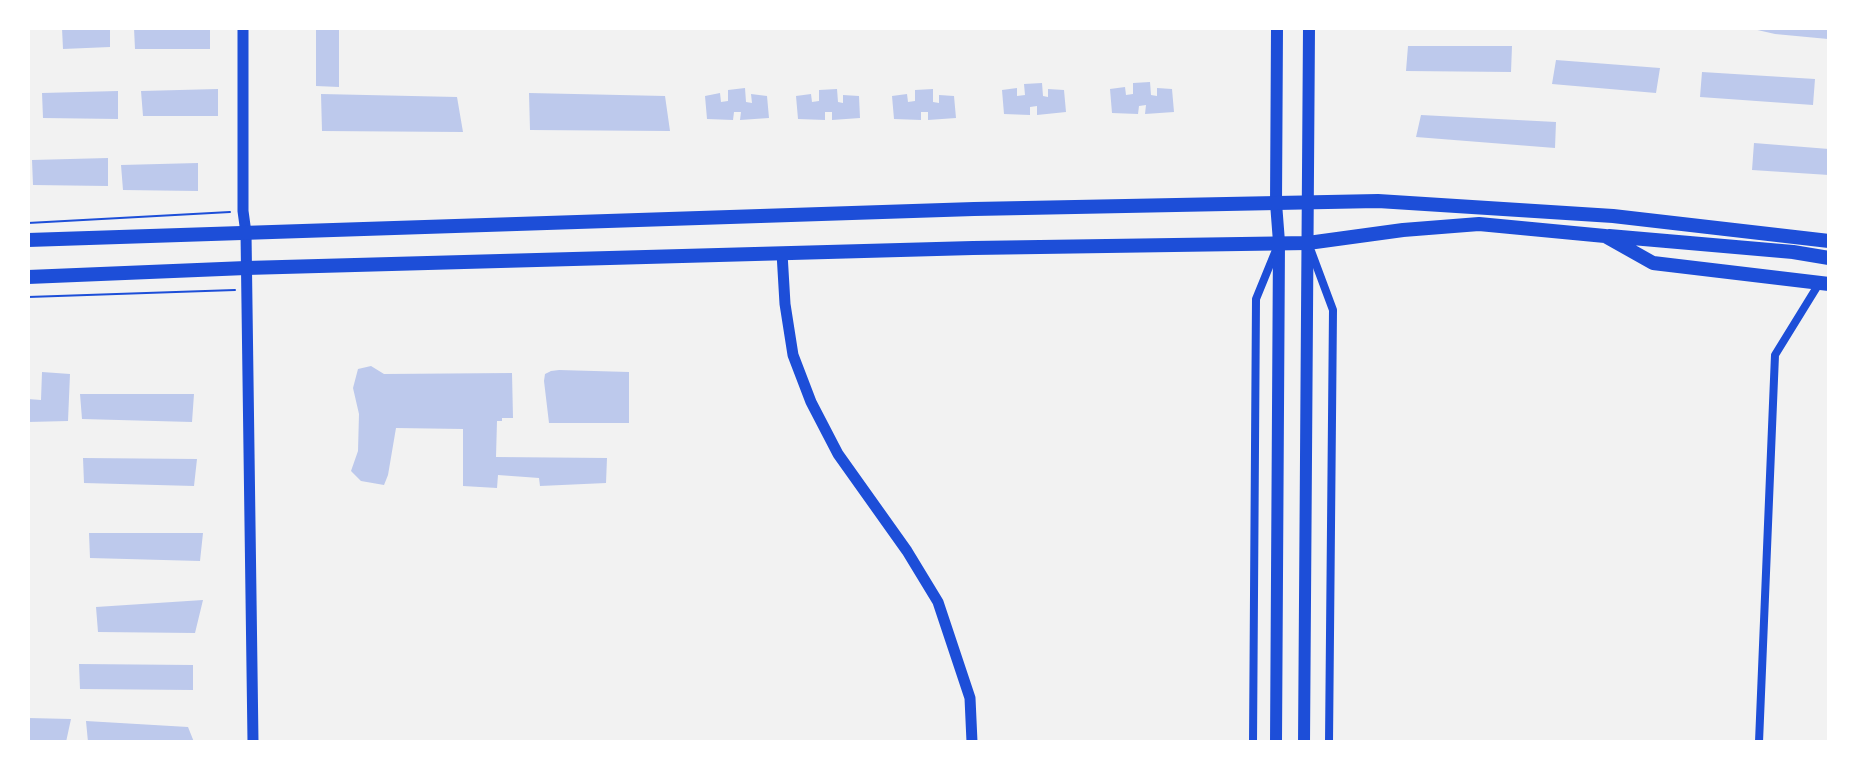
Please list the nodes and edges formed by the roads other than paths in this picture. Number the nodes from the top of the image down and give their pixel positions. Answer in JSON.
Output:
{"nodes":[{"id":1,"x":243,"y":28,"type":"edge"},
{"id":2,"x":1277,"y":28,"type":"edge"},
{"id":3,"x":1309,"y":28,"type":"edge"},
{"id":4,"x":1276,"y":203,"type":"junction"},
{"id":5,"x":1309,"y":204,"type":"junction"},
{"id":6,"x":246,"y":233,"type":"junction"},
{"id":7,"x":1605,"y":236,"type":"junction"},
{"id":8,"x":28,"y":240,"type":"edge"},
{"id":9,"x":1829,"y":241,"type":"edge"},
{"id":10,"x":1279,"y":242,"type":"junction"},
{"id":11,"x":1308,"y":243,"type":"junction"},
{"id":12,"x":782,"y":253,"type":"junction"},
{"id":13,"x":1829,"y":258,"type":"edge"},
{"id":14,"x":246,"y":268,"type":"junction"},
{"id":15,"x":28,"y":277,"type":"edge"},
{"id":16,"x":1825,"y":283,"type":"edge"},
{"id":17,"x":253,"y":742,"type":"edge"},
{"id":18,"x":972,"y":742,"type":"edge"},
{"id":19,"x":1253,"y":742,"type":"edge"},
{"id":20,"x":1276,"y":742,"type":"edge"},
{"id":21,"x":1304,"y":742,"type":"edge"},
{"id":22,"x":1329,"y":742,"type":"edge"},
{"id":23,"x":1759,"y":742,"type":"edge"}],
"edges":[{"from":1,"to":6,"type":"street"},
{"from":2,"to":4,"type":"main road"},
{"from":3,"to":5,"type":"main road"},
{"from":4,"to":5,"type":"main road"},
{"from":4,"to":6,"type":"main road"},
{"from":4,"to":10,"type":"main road"},
{"from":5,"to":9,"type":"main road"},
{"from":5,"to":11,"type":"main road"},
{"from":6,"to":8,"type":"main road"},
{"from":6,"to":14,"type":"street"},
{"from":7,"to":11,"type":"main road"},
{"from":7,"to":13,"type":"main road"},
{"from":7,"to":16,"type":"main road"},
{"from":10,"to":11,"type":"main road"},
{"from":10,"to":12,"type":"main road"},
{"from":10,"to":19,"type":"street"},
{"from":10,"to":20,"type":"main road"},
{"from":11,"to":21,"type":"main road"},
{"from":11,"to":22,"type":"street"},
{"from":12,"to":14,"type":"main road"},
{"from":12,"to":18,"type":"street"},
{"from":14,"to":15,"type":"main road"},
{"from":14,"to":17,"type":"street"},
{"from":16,"to":23,"type":"street"}]}
